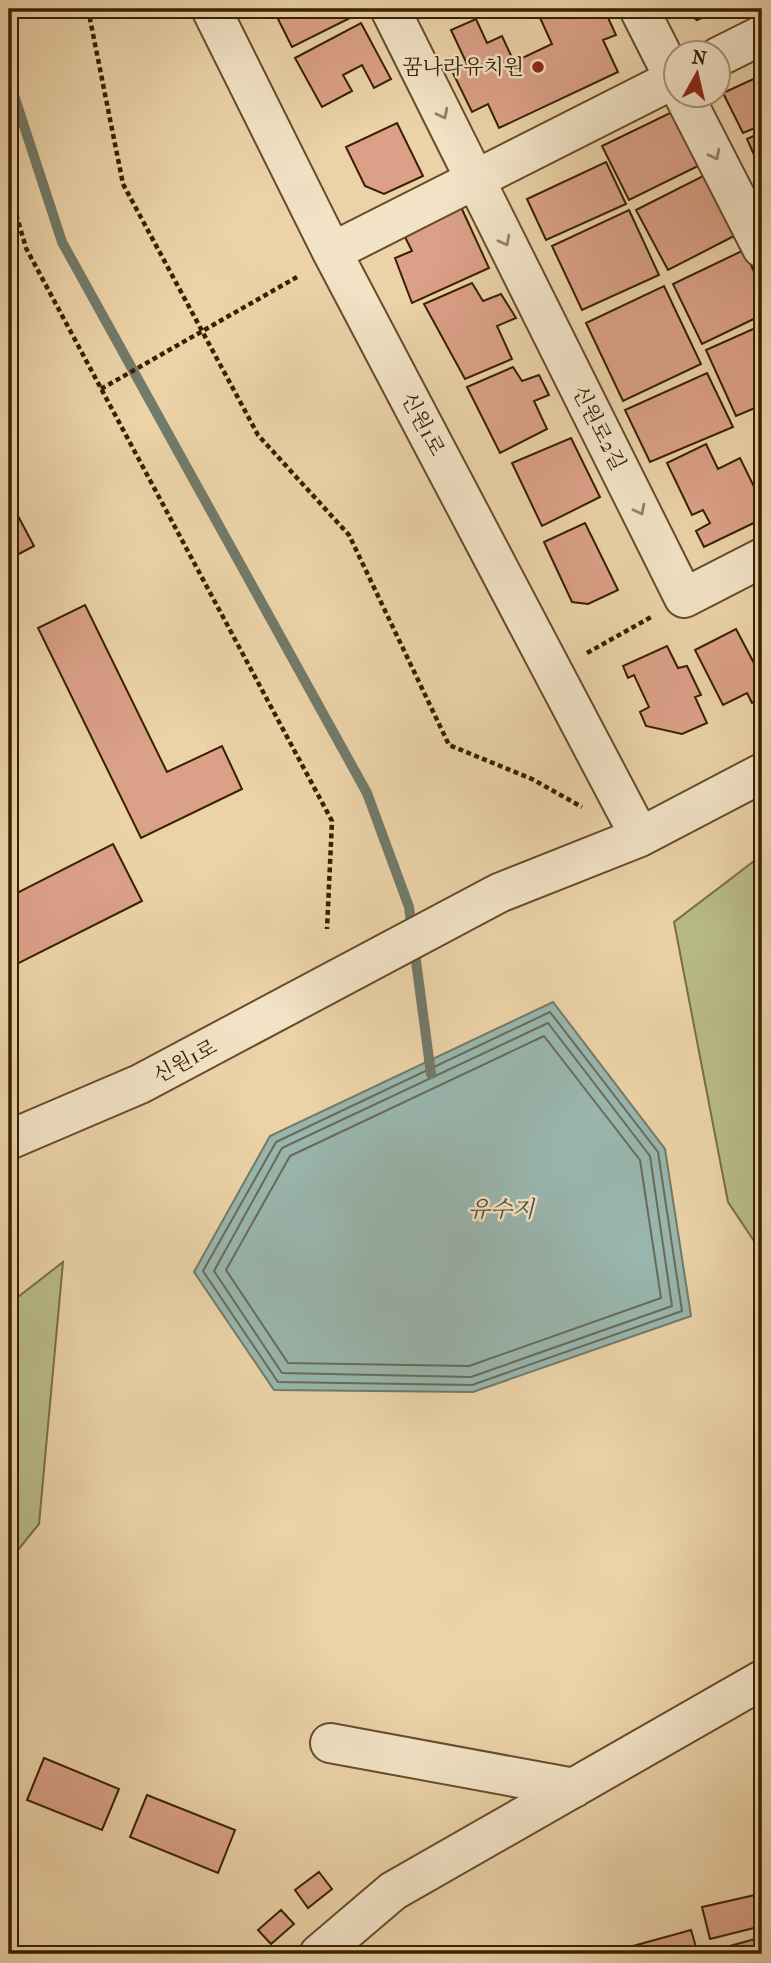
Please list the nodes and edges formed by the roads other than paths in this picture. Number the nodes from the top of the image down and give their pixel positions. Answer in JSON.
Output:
{"nodes":[{"id":1,"x":211,"y":9,"type":"edge"},
{"id":2,"x":390,"y":9,"type":"edge"},
{"id":3,"x":639,"y":9,"type":"edge"},
{"id":4,"x":762,"y":35,"type":"edge"},
{"id":5,"x":732,"y":50,"type":"edge"},
{"id":6,"x":662,"y":53,"type":"edge"},
{"id":7,"x":662,"y":91,"type":"edge"},
{"id":8,"x":691,"y":108,"type":"edge"},
{"id":9,"x":474,"y":180,"type":"junction"},
{"id":10,"x":762,"y":248,"type":"edge"},
{"id":11,"x":332,"y":252,"type":"junction"},
{"id":12,"x":762,"y":558,"type":"edge"},
{"id":13,"x":762,"y":774,"type":"edge"},
{"id":14,"x":640,"y":837,"type":"junction"},
{"id":15,"x":9,"y":1140,"type":"edge"},
{"id":16,"x":762,"y":1680,"type":"edge"},
{"id":17,"x":330,"y":1743,"type":"dead end"},
{"id":18,"x":574,"y":1788,"type":"junction"},
{"id":19,"x":319,"y":1954,"type":"edge"}],
"edges":[{"from":1,"to":11,"type":"street","name":"신원1로"},
{"from":2,"to":9,"type":"street","name":"신원로2길","one_way":true},
{"from":3,"to":6,"type":"street"},
{"from":4,"to":5,"type":"street"},
{"from":7,"to":9,"type":"street"},
{"from":8,"to":10,"type":"street","one_way":true},
{"from":9,"to":11,"type":"street"},
{"from":9,"to":12,"type":"street","name":"신원로2길","one_way":true},
{"from":11,"to":14,"type":"street","name":"신원1로"},
{"from":13,"to":14,"type":"street"},
{"from":14,"to":15,"type":"street","name":"신원1로"},
{"from":16,"to":18,"type":"street"},
{"from":17,"to":18,"type":"street"},
{"from":18,"to":19,"type":"street"}]}
